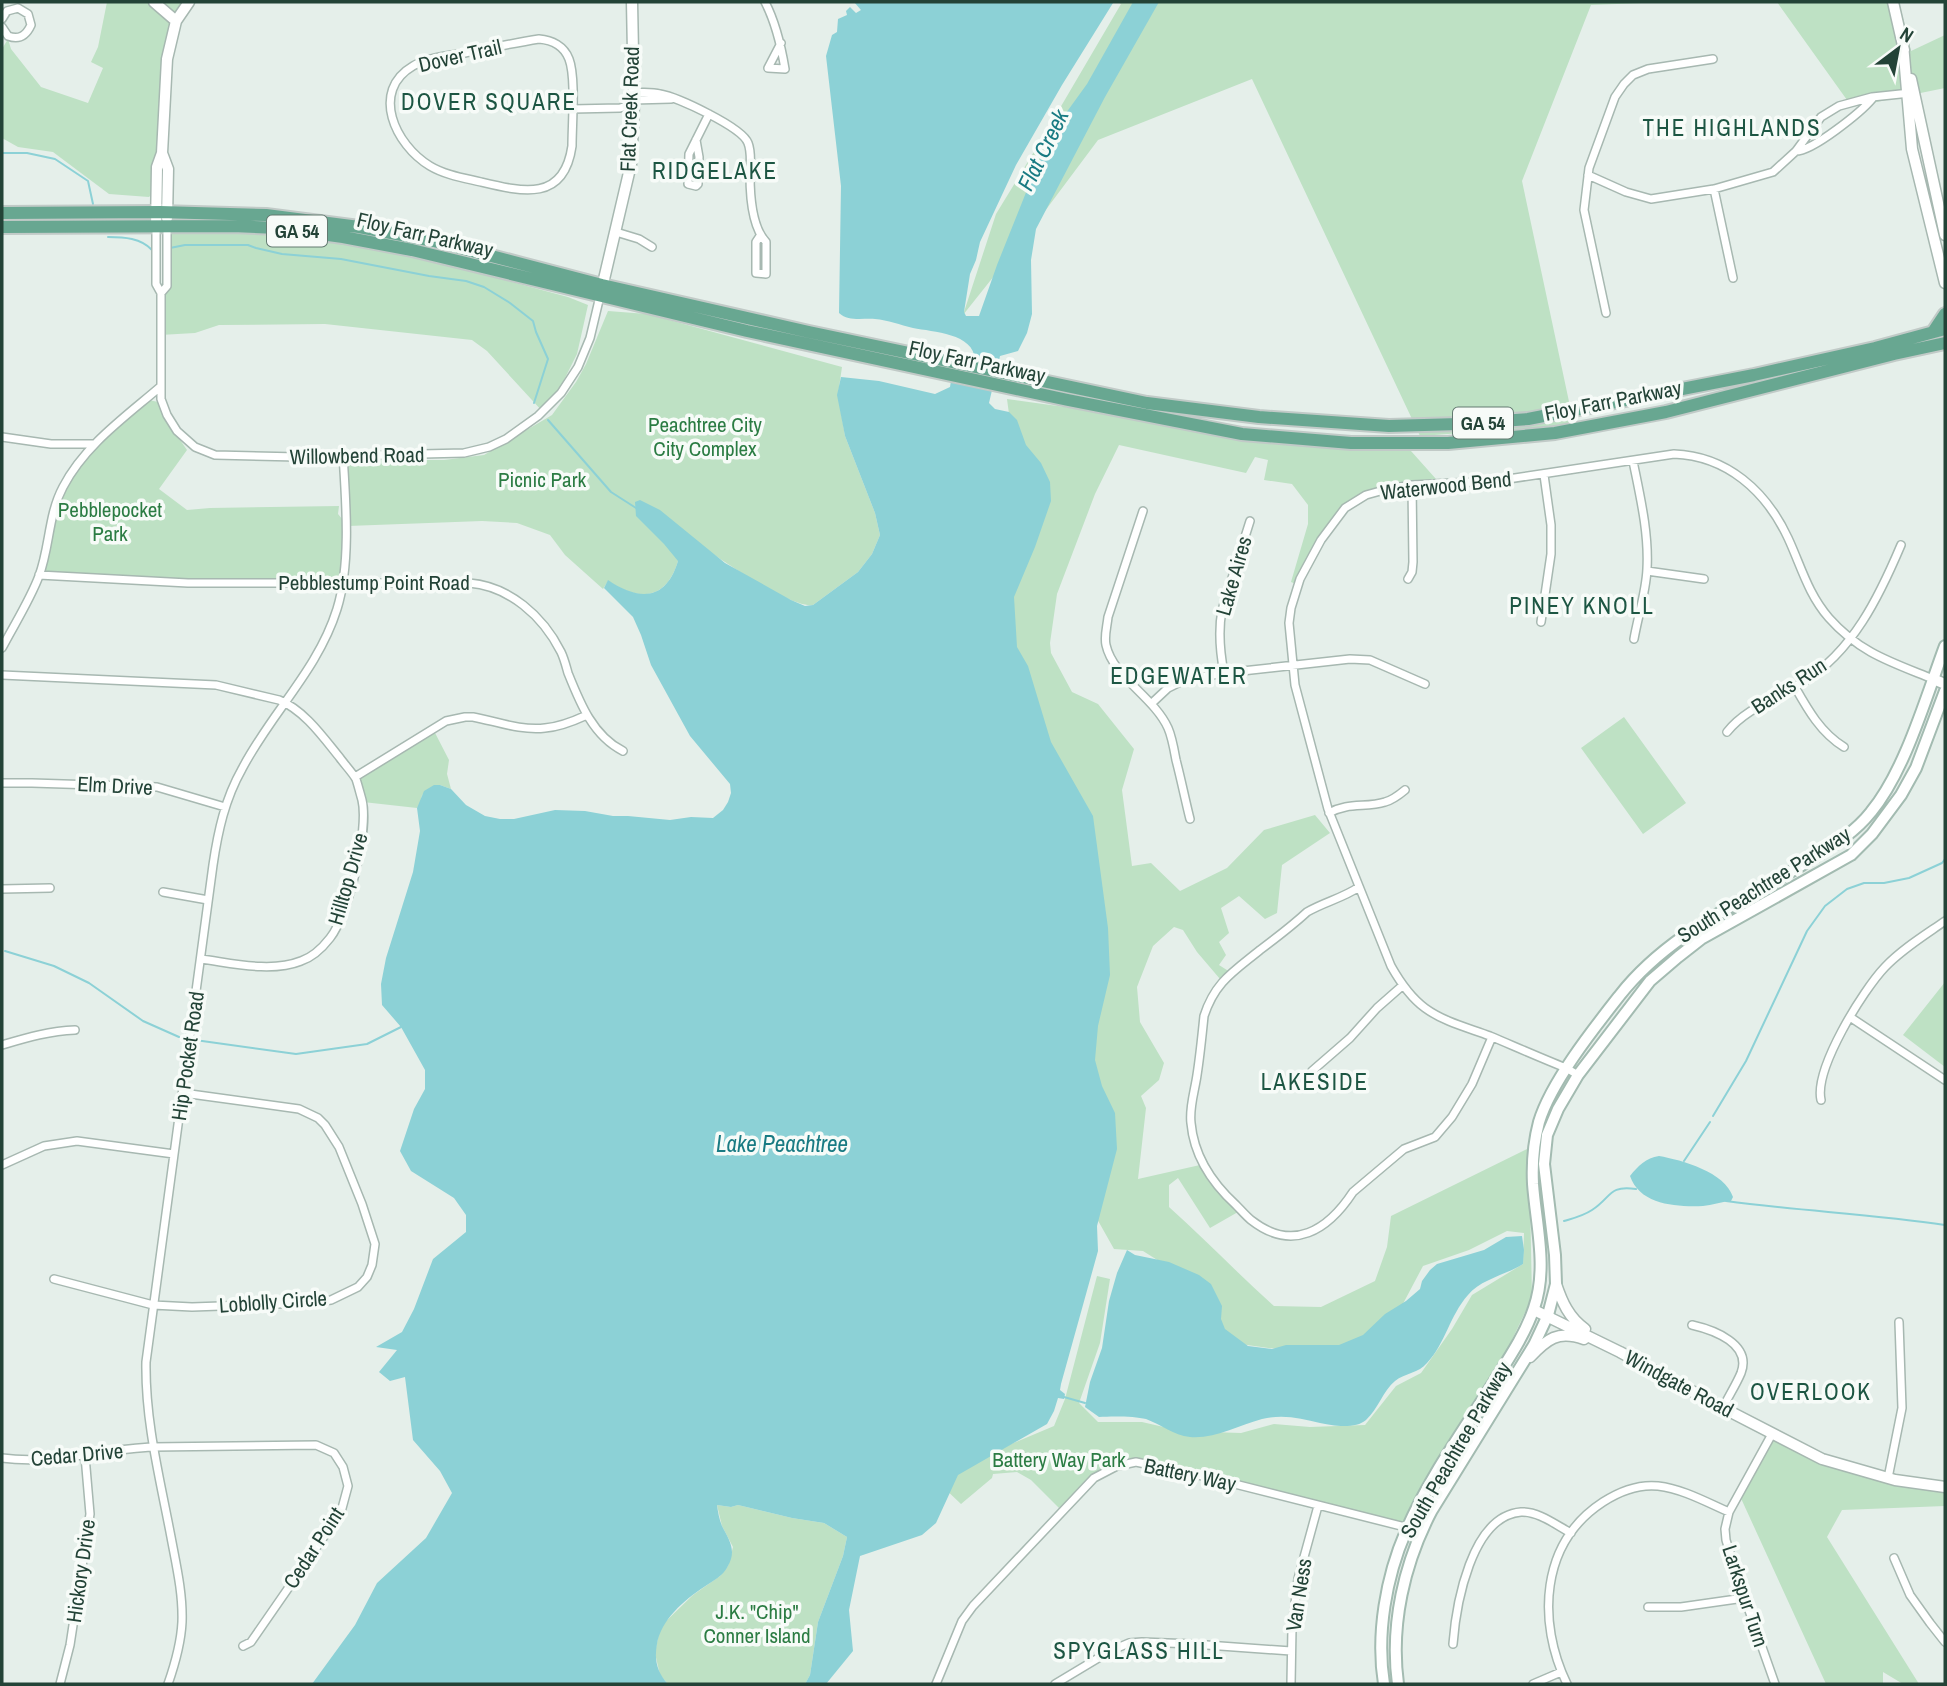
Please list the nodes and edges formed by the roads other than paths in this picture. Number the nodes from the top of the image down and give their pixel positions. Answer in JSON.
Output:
{"nodes":[{"id":1,"x":154,"y":2,"type":"edge"},
{"id":2,"x":189,"y":2,"type":"edge"},
{"id":3,"x":632,"y":2,"type":"edge"},
{"id":4,"x":765,"y":2,"type":"edge"},
{"id":5,"x":1893,"y":2,"type":"edge"},
{"id":6,"x":18,"y":5,"type":"edge"},
{"id":7,"x":2,"y":19,"type":"edge"},
{"id":8,"x":176,"y":21,"type":"junction"},
{"id":9,"x":2,"y":27,"type":"edge"},
{"id":10,"x":781,"y":43,"type":"dead end"},
{"id":11,"x":1713,"y":59,"type":"dead end"},
{"id":12,"x":1910,"y":93,"type":"junction"},
{"id":13,"x":1872,"y":97,"type":"junction"},
{"id":14,"x":633,"y":99,"type":"junction"},
{"id":15,"x":572,"y":109,"type":"junction"},
{"id":16,"x":709,"y":114,"type":"junction"},
{"id":17,"x":696,"y":140,"type":"junction"},
{"id":18,"x":1796,"y":151,"type":"junction"},
{"id":19,"x":1588,"y":175,"type":"junction"},
{"id":20,"x":1714,"y":189,"type":"junction"},
{"id":21,"x":162,"y":212,"type":"junction"},
{"id":22,"x":2,"y":213,"type":"edge"},
{"id":23,"x":2,"y":227,"type":"edge"},
{"id":24,"x":162,"y":227,"type":"junction"},
{"id":25,"x":616,"y":232,"type":"junction"},
{"id":26,"x":1945,"y":235,"type":"edge"},
{"id":27,"x":760,"y":236,"type":"junction"},
{"id":28,"x":652,"y":247,"type":"dead end"},
{"id":29,"x":1941,"y":247,"type":"edge"},
{"id":30,"x":1733,"y":278,"type":"dead end"},
{"id":31,"x":1945,"y":283,"type":"edge"},
{"id":32,"x":601,"y":291,"type":"junction"},
{"id":33,"x":1606,"y":313,"type":"dead end"},
{"id":34,"x":1945,"y":314,"type":"edge"},
{"id":35,"x":1941,"y":340,"type":"edge"},
{"id":36,"x":1013,"y":382,"type":"junction"},
{"id":37,"x":160,"y":387,"type":"junction"},
{"id":38,"x":2,"y":436,"type":"edge"},
{"id":39,"x":94,"y":444,"type":"junction"},
{"id":40,"x":343,"y":455,"type":"junction"},
{"id":41,"x":1633,"y":461,"type":"junction"},
{"id":42,"x":1544,"y":475,"type":"junction"},
{"id":43,"x":1412,"y":485,"type":"junction"},
{"id":44,"x":1143,"y":511,"type":"dead end"},
{"id":45,"x":1250,"y":521,"type":"dead end"},
{"id":46,"x":1901,"y":545,"type":"dead end"},
{"id":47,"x":1647,"y":571,"type":"junction"},
{"id":48,"x":39,"y":575,"type":"junction"},
{"id":49,"x":1408,"y":579,"type":"dead end"},
{"id":50,"x":1704,"y":579,"type":"dead end"},
{"id":51,"x":344,"y":584,"type":"junction"},
{"id":52,"x":1541,"y":622,"type":"dead end"},
{"id":53,"x":1634,"y":639,"type":"dead end"},
{"id":54,"x":1850,"y":639,"type":"junction"},
{"id":55,"x":1945,"y":646,"type":"edge"},
{"id":56,"x":2,"y":648,"type":"edge"},
{"id":57,"x":1293,"y":665,"type":"junction"},
{"id":58,"x":1224,"y":673,"type":"junction"},
{"id":59,"x":2,"y":675,"type":"edge"},
{"id":60,"x":1933,"y":679,"type":"junction"},
{"id":61,"x":1425,"y":684,"type":"dead end"},
{"id":62,"x":1945,"y":684,"type":"edge"},
{"id":63,"x":1796,"y":687,"type":"junction"},
{"id":64,"x":1945,"y":691,"type":"edge"},
{"id":65,"x":286,"y":702,"type":"junction"},
{"id":66,"x":1152,"y":703,"type":"junction"},
{"id":67,"x":587,"y":715,"type":"junction"},
{"id":68,"x":1727,"y":732,"type":"dead end"},
{"id":69,"x":1844,"y":747,"type":"dead end"},
{"id":70,"x":623,"y":751,"type":"dead end"},
{"id":71,"x":355,"y":777,"type":"junction"},
{"id":72,"x":2,"y":783,"type":"edge"},
{"id":73,"x":1405,"y":790,"type":"dead end"},
{"id":74,"x":225,"y":807,"type":"junction"},
{"id":75,"x":1329,"y":813,"type":"junction"},
{"id":76,"x":1190,"y":818,"type":"dead end"},
{"id":77,"x":1359,"y":887,"type":"junction"},
{"id":78,"x":2,"y":888,"type":"edge"},
{"id":79,"x":50,"y":888,"type":"dead end"},
{"id":80,"x":163,"y":892,"type":"dead end"},
{"id":81,"x":208,"y":900,"type":"junction"},
{"id":82,"x":1945,"y":921,"type":"edge"},
{"id":83,"x":201,"y":959,"type":"junction"},
{"id":84,"x":1402,"y":986,"type":"junction"},
{"id":85,"x":1850,"y":1017,"type":"junction"},
{"id":86,"x":75,"y":1030,"type":"dead end"},
{"id":87,"x":1492,"y":1037,"type":"junction"},
{"id":88,"x":2,"y":1045,"type":"edge"},
{"id":89,"x":1566,"y":1068,"type":"junction"},
{"id":90,"x":1312,"y":1071,"type":"dead end"},
{"id":91,"x":1578,"y":1075,"type":"junction"},
{"id":92,"x":1945,"y":1080,"type":"edge"},
{"id":93,"x":183,"y":1093,"type":"junction"},
{"id":94,"x":1821,"y":1100,"type":"dead end"},
{"id":95,"x":174,"y":1154,"type":"junction"},
{"id":96,"x":2,"y":1165,"type":"edge"},
{"id":97,"x":54,"y":1279,"type":"dead end"},
{"id":98,"x":1556,"y":1284,"type":"junction"},
{"id":99,"x":153,"y":1305,"type":"junction"},
{"id":100,"x":1534,"y":1310,"type":"junction"},
{"id":101,"x":1548,"y":1315,"type":"junction"},
{"id":102,"x":1899,"y":1322,"type":"dead end"},
{"id":103,"x":1692,"y":1325,"type":"dead end"},
{"id":104,"x":1620,"y":1352,"type":"junction"},
{"id":105,"x":1517,"y":1371,"type":"junction"},
{"id":106,"x":1723,"y":1408,"type":"junction"},
{"id":107,"x":1772,"y":1434,"type":"junction"},
{"id":108,"x":153,"y":1447,"type":"junction"},
{"id":109,"x":85,"y":1456,"type":"junction"},
{"id":110,"x":2,"y":1458,"type":"edge"},
{"id":111,"x":1888,"y":1478,"type":"junction"},
{"id":112,"x":1945,"y":1487,"type":"edge"},
{"id":113,"x":1318,"y":1507,"type":"junction"},
{"id":114,"x":1729,"y":1512,"type":"junction"},
{"id":115,"x":1407,"y":1528,"type":"junction"},
{"id":116,"x":1421,"y":1531,"type":"junction"},
{"id":117,"x":1571,"y":1533,"type":"junction"},
{"id":118,"x":1894,"y":1558,"type":"dead end"},
{"id":119,"x":1744,"y":1598,"type":"junction"},
{"id":120,"x":1648,"y":1607,"type":"dead end"},
{"id":121,"x":1945,"y":1642,"type":"edge"},
{"id":122,"x":1453,"y":1644,"type":"dead end"},
{"id":123,"x":243,"y":1646,"type":"dead end"},
{"id":124,"x":1291,"y":1651,"type":"junction"},
{"id":125,"x":1561,"y":1672,"type":"junction"},
{"id":126,"x":60,"y":1684,"type":"edge"},
{"id":127,"x":168,"y":1684,"type":"edge"},
{"id":128,"x":936,"y":1684,"type":"edge"},
{"id":129,"x":1055,"y":1684,"type":"edge"},
{"id":130,"x":1292,"y":1684,"type":"edge"},
{"id":131,"x":1384,"y":1684,"type":"edge"},
{"id":132,"x":1398,"y":1684,"type":"edge"},
{"id":133,"x":1533,"y":1684,"type":"edge"},
{"id":134,"x":1567,"y":1684,"type":"edge"},
{"id":135,"x":1775,"y":1684,"type":"edge"}],
"edges":[{"from":1,"to":8,"type":"street"},
{"from":2,"to":8,"type":"street"},
{"from":3,"to":14,"type":"street","name":"Flat Creek Road"},
{"from":4,"to":10,"type":"street"},
{"from":5,"to":12,"type":"street"},
{"from":6,"to":7,"type":"street"},
{"from":6,"to":9,"type":"street"},
{"from":8,"to":21,"type":"street"},
{"from":11,"to":19,"type":"street"},
{"from":12,"to":13,"type":"street"},
{"from":12,"to":26,"type":"street"},
{"from":12,"to":29,"type":"street"},
{"from":13,"to":18,"type":"street"},
{"from":13,"to":18,"type":"street"},
{"from":14,"to":15,"type":"street"},
{"from":14,"to":16,"type":"street"},
{"from":14,"to":25,"type":"street","name":"Flat Creek Road"},
{"from":15,"to":15,"type":"street","name":"Dover Trail"},
{"from":16,"to":17,"type":"street"},
{"from":16,"to":27,"type":"street"},
{"from":17,"to":17,"type":"street"},
{"from":18,"to":20,"type":"street"},
{"from":19,"to":20,"type":"street"},
{"from":19,"to":33,"type":"street"},
{"from":20,"to":30,"type":"street"},
{"from":21,"to":22,"type":"main road","name":"Floy Farr Parkway","number":"GA 54"},
{"from":21,"to":24,"type":"street"},
{"from":21,"to":32,"type":"main road","name":"Floy Farr Parkway","number":"GA 54"},
{"from":23,"to":24,"type":"main road","name":"Floy Farr Parkway","number":"GA 54"},
{"from":24,"to":32,"type":"main road","name":"Floy Farr Parkway","number":"GA 54"},
{"from":24,"to":37,"type":"street","name":"Willowbend Road"},
{"from":25,"to":28,"type":"street"},
{"from":25,"to":32,"type":"street","name":"Flat Creek Road"},
{"from":27,"to":27,"type":"street"},
{"from":29,"to":31,"type":"street"},
{"from":32,"to":36,"type":"main road","name":"Floy Farr Parkway","number":"GA 54"},
{"from":32,"to":40,"type":"street","name":"Willowbend Road"},
{"from":34,"to":35,"type":"main road"},
{"from":35,"to":36,"type":"main road","name":"Floy Farr Parkway","number":"GA 54"},
{"from":35,"to":36,"type":"main road","name":"Floy Farr Parkway","number":"GA 54"},
{"from":37,"to":39,"type":"street"},
{"from":37,"to":40,"type":"street","name":"Willowbend Road"},
{"from":38,"to":39,"type":"street"},
{"from":39,"to":48,"type":"street"},
{"from":40,"to":51,"type":"street","name":"Hip Pocket Road"},
{"from":41,"to":42,"type":"street","name":"Waterwood Bend"},
{"from":41,"to":47,"type":"street"},
{"from":41,"to":54,"type":"street","name":"Waterwood Bend"},
{"from":42,"to":43,"type":"street","name":"Waterwood Bend"},
{"from":42,"to":52,"type":"street"},
{"from":43,"to":49,"type":"street"},
{"from":43,"to":57,"type":"street","name":"Waterwood Bend"},
{"from":44,"to":66,"type":"street"},
{"from":45,"to":58,"type":"street","name":"Lake Aires"},
{"from":46,"to":54,"type":"street","name":"Banks Run"},
{"from":47,"to":50,"type":"street"},
{"from":47,"to":53,"type":"street"},
{"from":48,"to":51,"type":"street","name":"Pebblestump Point Road"},
{"from":48,"to":56,"type":"street"},
{"from":51,"to":65,"type":"street","name":"Hip Pocket Road"},
{"from":51,"to":67,"type":"street","name":"Pebblestump Point Road"},
{"from":54,"to":60,"type":"street","name":"Waterwood Bend"},
{"from":54,"to":63,"type":"street","name":"Banks Run"},
{"from":55,"to":60,"type":"main road","name":"South Peachtree Parkway"},
{"from":57,"to":58,"type":"street"},
{"from":57,"to":61,"type":"street"},
{"from":57,"to":75,"type":"street","name":"Waterwood Bend"},
{"from":58,"to":66,"type":"street"},
{"from":59,"to":65,"type":"street","name":"Hilltop Drive"},
{"from":60,"to":62,"type":"street"},
{"from":60,"to":89,"type":"main road","name":"South Peachtree Parkway"},
{"from":63,"to":68,"type":"street","name":"Banks Run"},
{"from":63,"to":69,"type":"street"},
{"from":64,"to":91,"type":"main road","name":"South Peachtree Parkway"},
{"from":65,"to":71,"type":"street","name":"Hilltop Drive"},
{"from":65,"to":74,"type":"street","name":"Hip Pocket Road"},
{"from":66,"to":76,"type":"street"},
{"from":67,"to":70,"type":"street","name":"Pebblestump Point Road"},
{"from":67,"to":71,"type":"street"},
{"from":71,"to":83,"type":"street","name":"Hilltop Drive"},
{"from":72,"to":74,"type":"street","name":"Elm Drive"},
{"from":73,"to":75,"type":"street"},
{"from":74,"to":81,"type":"street","name":"Hip Pocket Road"},
{"from":75,"to":77,"type":"street","name":"Waterwood Bend"},
{"from":77,"to":84,"type":"street","name":"Waterwood Bend"},
{"from":77,"to":87,"type":"street"},
{"from":78,"to":79,"type":"street"},
{"from":80,"to":81,"type":"street"},
{"from":81,"to":83,"type":"street","name":"Hip Pocket Road"},
{"from":82,"to":85,"type":"street"},
{"from":83,"to":93,"type":"street","name":"Hip Pocket Road"},
{"from":84,"to":87,"type":"street","name":"Waterwood Bend"},
{"from":84,"to":90,"type":"street"},
{"from":85,"to":92,"type":"street"},
{"from":85,"to":94,"type":"street"},
{"from":86,"to":88,"type":"street"},
{"from":87,"to":89,"type":"street","name":"Waterwood Bend"},
{"from":89,"to":91,"type":"street","name":"Waterwood Bend"},
{"from":89,"to":100,"type":"main road","name":"South Peachtree Parkway"},
{"from":91,"to":98,"type":"main road","name":"South Peachtree Parkway"},
{"from":93,"to":95,"type":"street","name":"Hip Pocket Road"},
{"from":93,"to":99,"type":"street","name":"Loblolly Circle"},
{"from":95,"to":96,"type":"street"},
{"from":95,"to":99,"type":"street","name":"Hip Pocket Road"},
{"from":97,"to":99,"type":"street","name":"Loblolly Circle"},
{"from":98,"to":101,"type":"main road","name":"South Peachtree Parkway"},
{"from":98,"to":104,"type":"street"},
{"from":99,"to":108,"type":"street","name":"Hip Pocket Road"},
{"from":100,"to":101,"type":"street","name":"Windgate Road"},
{"from":100,"to":115,"type":"main road","name":"South Peachtree Parkway"},
{"from":101,"to":104,"type":"street","name":"Windgate Road"},
{"from":101,"to":105,"type":"main road","name":"South Peachtree Parkway"},
{"from":102,"to":111,"type":"street"},
{"from":103,"to":106,"type":"street"},
{"from":104,"to":105,"type":"street"},
{"from":104,"to":106,"type":"street","name":"Windgate Road"},
{"from":105,"to":116,"type":"main road","name":"South Peachtree Parkway"},
{"from":106,"to":107,"type":"street","name":"Windgate Road"},
{"from":107,"to":111,"type":"street","name":"Windgate Road"},
{"from":107,"to":114,"type":"street","name":"Larkspur Turn"},
{"from":108,"to":109,"type":"street","name":"Cedar Drive"},
{"from":108,"to":123,"type":"street","name":"Cedar Point"},
{"from":108,"to":127,"type":"street","name":"Hip Pocket Road"},
{"from":109,"to":110,"type":"street","name":"Cedar Drive"},
{"from":109,"to":126,"type":"street","name":"Hickory Drive"},
{"from":111,"to":112,"type":"street","name":"Windgate Road"},
{"from":113,"to":115,"type":"street","name":"Battery Way"},
{"from":113,"to":124,"type":"street","name":"Van Ness"},
{"from":113,"to":128,"type":"street","name":"Battery Way"},
{"from":114,"to":117,"type":"street"},
{"from":114,"to":119,"type":"street","name":"Larkspur Turn"},
{"from":115,"to":116,"type":"street","name":"Battery Way"},
{"from":115,"to":131,"type":"main road","name":"South Peachtree Parkway"},
{"from":116,"to":132,"type":"main road","name":"South Peachtree Parkway"},
{"from":117,"to":122,"type":"street"},
{"from":117,"to":125,"type":"street"},
{"from":118,"to":121,"type":"street"},
{"from":119,"to":120,"type":"street"},
{"from":119,"to":135,"type":"street","name":"Larkspur Turn"},
{"from":124,"to":129,"type":"street"},
{"from":124,"to":130,"type":"street","name":"Van Ness"},
{"from":125,"to":133,"type":"street"},
{"from":125,"to":134,"type":"street"}]}
